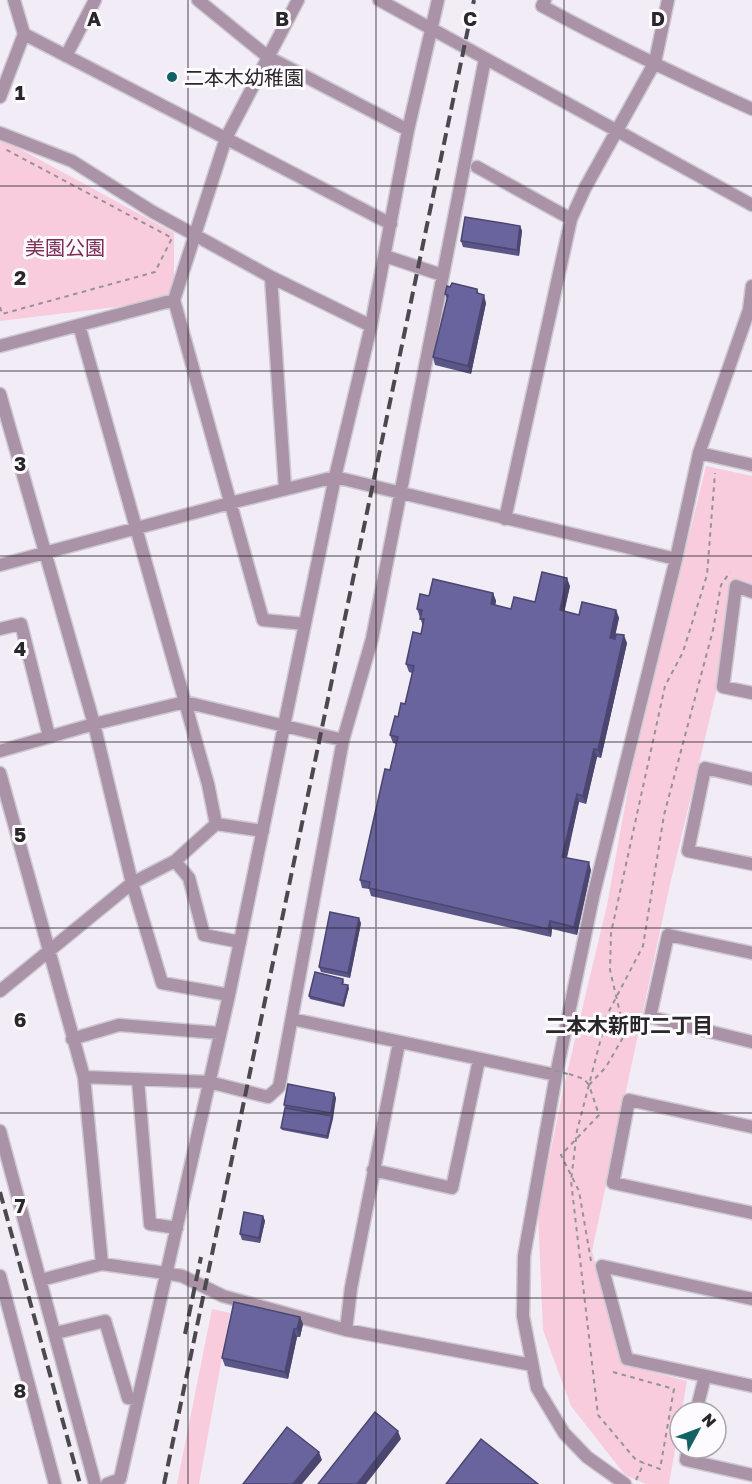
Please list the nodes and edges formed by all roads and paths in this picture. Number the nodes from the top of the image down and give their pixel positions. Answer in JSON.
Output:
{"nodes":[{"id":1,"x":14,"y":0,"type":"edge"},
{"id":2,"x":95,"y":0,"type":"edge"},
{"id":3,"x":198,"y":0,"type":"edge"},
{"id":4,"x":298,"y":0,"type":"edge"},
{"id":5,"x":379,"y":0,"type":"edge"},
{"id":6,"x":438,"y":0,"type":"edge"},
{"id":7,"x":544,"y":0,"type":"edge"},
{"id":8,"x":668,"y":0,"type":"edge"},
{"id":9,"x":431,"y":30,"type":"junction"},
{"id":10,"x":24,"y":34,"type":"junction"},
{"id":11,"x":66,"y":56,"type":"junction"},
{"id":12,"x":268,"y":57,"type":"junction"},
{"id":13,"x":485,"y":59,"type":"junction"},
{"id":14,"x":655,"y":62,"type":"junction"},
{"id":15,"x":0,"y":97,"type":"edge"},
{"id":16,"x":752,"y":109,"type":"edge"},
{"id":17,"x":408,"y":130,"type":"junction"},
{"id":18,"x":616,"y":130,"type":"junction"},
{"id":19,"x":0,"y":133,"type":"edge"},
{"id":20,"x":226,"y":138,"type":"junction"},
{"id":21,"x":0,"y":147,"type":"edge"},
{"id":22,"x":477,"y":167,"type":"dead end"},
{"id":23,"x":752,"y":205,"type":"edge"},
{"id":24,"x":571,"y":219,"type":"junction"},
{"id":25,"x":391,"y":224,"type":"junction"},
{"id":26,"x":194,"y":234,"type":"junction"},
{"id":27,"x":385,"y":256,"type":"junction"},
{"id":28,"x":442,"y":275,"type":"junction"},
{"id":29,"x":271,"y":277,"type":"junction"},
{"id":30,"x":752,"y":286,"type":"edge"},
{"id":31,"x":174,"y":300,"type":"junction"},
{"id":32,"x":0,"y":307,"type":"edge"},
{"id":33,"x":751,"y":311,"type":"edge"},
{"id":34,"x":79,"y":325,"type":"junction"},
{"id":35,"x":371,"y":326,"type":"junction"},
{"id":36,"x":0,"y":346,"type":"edge"},
{"id":37,"x":0,"y":394,"type":"edge"},
{"id":38,"x":699,"y":453,"type":"junction"},
{"id":39,"x":752,"y":465,"type":"edge"},
{"id":40,"x":716,"y":473,"type":"dead end"},
{"id":41,"x":335,"y":477,"type":"junction"},
{"id":42,"x":285,"y":488,"type":"junction"},
{"id":43,"x":401,"y":495,"type":"junction"},
{"id":44,"x":230,"y":502,"type":"junction"},
{"id":45,"x":505,"y":519,"type":"junction"},
{"id":46,"x":134,"y":528,"type":"junction"},
{"id":47,"x":43,"y":553,"type":"junction"},
{"id":48,"x":676,"y":559,"type":"junction"},
{"id":49,"x":0,"y":565,"type":"edge"},
{"id":50,"x":730,"y":572,"type":"dead end"},
{"id":51,"x":752,"y":592,"type":"edge"},
{"id":52,"x":304,"y":624,"type":"junction"},
{"id":53,"x":0,"y":629,"type":"edge"},
{"id":54,"x":752,"y":693,"type":"edge"},
{"id":55,"x":185,"y":702,"type":"junction"},
{"id":56,"x":94,"y":724,"type":"junction"},
{"id":57,"x":285,"y":724,"type":"junction"},
{"id":58,"x":49,"y":736,"type":"junction"},
{"id":59,"x":343,"y":741,"type":"junction"},
{"id":60,"x":0,"y":751,"type":"edge"},
{"id":61,"x":0,"y":773,"type":"edge"},
{"id":62,"x":752,"y":779,"type":"edge"},
{"id":63,"x":216,"y":824,"type":"junction"},
{"id":64,"x":263,"y":831,"type":"junction"},
{"id":65,"x":175,"y":861,"type":"junction"},
{"id":66,"x":752,"y":864,"type":"edge"},
{"id":67,"x":132,"y":883,"type":"junction"},
{"id":68,"x":240,"y":942,"type":"junction"},
{"id":69,"x":49,"y":951,"type":"junction"},
{"id":70,"x":752,"y":953,"type":"edge"},
{"id":71,"x":0,"y":991,"type":"edge"},
{"id":72,"x":229,"y":995,"type":"junction"},
{"id":73,"x":616,"y":997,"type":"junction"},
{"id":74,"x":292,"y":1019,"type":"junction"},
{"id":75,"x":219,"y":1033,"type":"junction"},
{"id":76,"x":72,"y":1039,"type":"junction"},
{"id":77,"x":752,"y":1042,"type":"edge"},
{"id":78,"x":399,"y":1043,"type":"junction"},
{"id":79,"x":480,"y":1060,"type":"junction"},
{"id":80,"x":557,"y":1072,"type":"junction"},
{"id":81,"x":84,"y":1077,"type":"junction"},
{"id":82,"x":138,"y":1080,"type":"junction"},
{"id":83,"x":209,"y":1082,"type":"junction"},
{"id":84,"x":589,"y":1085,"type":"junction"},
{"id":85,"x":752,"y":1127,"type":"edge"},
{"id":86,"x":0,"y":1131,"type":"edge"},
{"id":87,"x":576,"y":1140,"type":"junction"},
{"id":88,"x":374,"y":1170,"type":"junction"},
{"id":89,"x":572,"y":1177,"type":"junction"},
{"id":90,"x":752,"y":1213,"type":"edge"},
{"id":91,"x":177,"y":1228,"type":"junction"},
{"id":92,"x":591,"y":1261,"type":"dead end"},
{"id":93,"x":102,"y":1264,"type":"junction"},
{"id":94,"x":165,"y":1273,"type":"junction"},
{"id":95,"x":0,"y":1276,"type":"edge"},
{"id":96,"x":42,"y":1280,"type":"junction"},
{"id":97,"x":752,"y":1299,"type":"edge"},
{"id":98,"x":346,"y":1330,"type":"junction"},
{"id":99,"x":56,"y":1333,"type":"junction"},
{"id":100,"x":532,"y":1365,"type":"junction"},
{"id":101,"x":623,"y":1366,"type":"dead end"},
{"id":102,"x":613,"y":1372,"type":"dead end"},
{"id":103,"x":627,"y":1376,"type":"junction"},
{"id":104,"x":705,"y":1376,"type":"junction"},
{"id":105,"x":752,"y":1386,"type":"edge"},
{"id":106,"x":138,"y":1399,"type":"junction"},
{"id":107,"x":699,"y":1400,"type":"edge"},
{"id":108,"x":686,"y":1460,"type":"edge"},
{"id":109,"x":644,"y":1463,"type":"dead end"},
{"id":110,"x":752,"y":1475,"type":"edge"},
{"id":111,"x":55,"y":1484,"type":"edge"},
{"id":112,"x":95,"y":1484,"type":"edge"},
{"id":113,"x":108,"y":1484,"type":"edge"},
{"id":114,"x":625,"y":1484,"type":"edge"},
{"id":115,"x":634,"y":1484,"type":"edge"}],
"edges":[{"from":1,"to":10,"type":"street"},
{"from":2,"to":11,"type":"street"},
{"from":3,"to":12,"type":"street"},
{"from":4,"to":12,"type":"street"},
{"from":5,"to":9,"type":"street"},
{"from":6,"to":9,"type":"street"},
{"from":7,"to":14,"type":"street"},
{"from":8,"to":14,"type":"street"},
{"from":9,"to":13,"type":"street"},
{"from":9,"to":17,"type":"street"},
{"from":10,"to":11,"type":"street"},
{"from":10,"to":15,"type":"street"},
{"from":11,"to":20,"type":"street"},
{"from":12,"to":17,"type":"street"},
{"from":12,"to":20,"type":"street"},
{"from":13,"to":18,"type":"street"},
{"from":13,"to":28,"type":"street"},
{"from":14,"to":16,"type":"street"},
{"from":14,"to":18,"type":"street"},
{"from":17,"to":25,"type":"street"},
{"from":18,"to":23,"type":"street"},
{"from":18,"to":24,"type":"street"},
{"from":19,"to":26,"type":"street"},
{"from":20,"to":25,"type":"street"},
{"from":20,"to":26,"type":"street"},
{"from":21,"to":32,"type":"path"},
{"from":22,"to":24,"type":"street"},
{"from":24,"to":45,"type":"street"},
{"from":25,"to":27,"type":"street"},
{"from":26,"to":29,"type":"street"},
{"from":26,"to":31,"type":"street"},
{"from":27,"to":28,"type":"street"},
{"from":27,"to":35,"type":"street"},
{"from":28,"to":43,"type":"street"},
{"from":29,"to":35,"type":"street"},
{"from":29,"to":42,"type":"street"},
{"from":30,"to":33,"type":"street"},
{"from":31,"to":34,"type":"street"},
{"from":31,"to":44,"type":"street"},
{"from":33,"to":38,"type":"street"},
{"from":34,"to":36,"type":"street"},
{"from":34,"to":46,"type":"street"},
{"from":35,"to":41,"type":"street"},
{"from":37,"to":47,"type":"street"},
{"from":38,"to":39,"type":"street"},
{"from":38,"to":48,"type":"street"},
{"from":40,"to":73,"type":"path"},
{"from":41,"to":42,"type":"street"},
{"from":41,"to":43,"type":"street"},
{"from":41,"to":52,"type":"street"},
{"from":42,"to":44,"type":"street"},
{"from":43,"to":45,"type":"street"},
{"from":43,"to":59,"type":"street"},
{"from":44,"to":46,"type":"street"},
{"from":44,"to":52,"type":"street"},
{"from":45,"to":48,"type":"street"},
{"from":46,"to":47,"type":"street"},
{"from":46,"to":55,"type":"street"},
{"from":47,"to":49,"type":"street"},
{"from":47,"to":56,"type":"street"},
{"from":48,"to":80,"type":"street"},
{"from":50,"to":73,"type":"path"},
{"from":51,"to":54,"type":"street"},
{"from":52,"to":57,"type":"street"},
{"from":53,"to":58,"type":"street"},
{"from":55,"to":56,"type":"street"},
{"from":55,"to":57,"type":"street"},
{"from":55,"to":63,"type":"street"},
{"from":56,"to":58,"type":"street"},
{"from":56,"to":67,"type":"street"},
{"from":57,"to":59,"type":"street"},
{"from":57,"to":64,"type":"street"},
{"from":58,"to":60,"type":"street"},
{"from":59,"to":74,"type":"street"},
{"from":61,"to":69,"type":"street"},
{"from":62,"to":66,"type":"street"},
{"from":63,"to":64,"type":"street"},
{"from":63,"to":65,"type":"street"},
{"from":64,"to":68,"type":"street"},
{"from":65,"to":67,"type":"street"},
{"from":65,"to":68,"type":"street"},
{"from":67,"to":69,"type":"street"},
{"from":67,"to":72,"type":"street"},
{"from":68,"to":72,"type":"street"},
{"from":69,"to":71,"type":"street"},
{"from":69,"to":76,"type":"street"},
{"from":70,"to":77,"type":"street"},
{"from":72,"to":75,"type":"street"},
{"from":73,"to":84,"type":"path"},
{"from":73,"to":84,"type":"path"},
{"from":74,"to":78,"type":"street"},
{"from":74,"to":83,"type":"street"},
{"from":75,"to":76,"type":"street"},
{"from":75,"to":83,"type":"street"},
{"from":76,"to":81,"type":"street"},
{"from":78,"to":79,"type":"street"},
{"from":78,"to":88,"type":"street"},
{"from":79,"to":80,"type":"street"},
{"from":79,"to":88,"type":"street"},
{"from":80,"to":84,"type":"path"},
{"from":80,"to":100,"type":"street"},
{"from":81,"to":82,"type":"street"},
{"from":81,"to":93,"type":"street"},
{"from":82,"to":83,"type":"street"},
{"from":82,"to":91,"type":"street"},
{"from":83,"to":91,"type":"street"},
{"from":84,"to":87,"type":"path"},
{"from":84,"to":87,"type":"path"},
{"from":85,"to":90,"type":"street"},
{"from":86,"to":96,"type":"street"},
{"from":87,"to":89,"type":"path"},
{"from":87,"to":89,"type":"path"},
{"from":88,"to":98,"type":"street"},
{"from":89,"to":92,"type":"path"},
{"from":89,"to":103,"type":"path"},
{"from":91,"to":94,"type":"street"},
{"from":93,"to":94,"type":"street"},
{"from":93,"to":96,"type":"street"},
{"from":94,"to":98,"type":"street"},
{"from":94,"to":106,"type":"street"},
{"from":95,"to":111,"type":"street"},
{"from":96,"to":99,"type":"street"},
{"from":97,"to":104,"type":"street"},
{"from":98,"to":100,"type":"street"},
{"from":99,"to":106,"type":"street"},
{"from":99,"to":112,"type":"street"},
{"from":100,"to":114,"type":"street"},
{"from":101,"to":103,"type":"path"},
{"from":102,"to":103,"type":"path"},
{"from":104,"to":105,"type":"street"},
{"from":104,"to":107,"type":"street"},
{"from":106,"to":113,"type":"street"},
{"from":108,"to":110,"type":"street"},
{"from":109,"to":115,"type":"path"}]}
